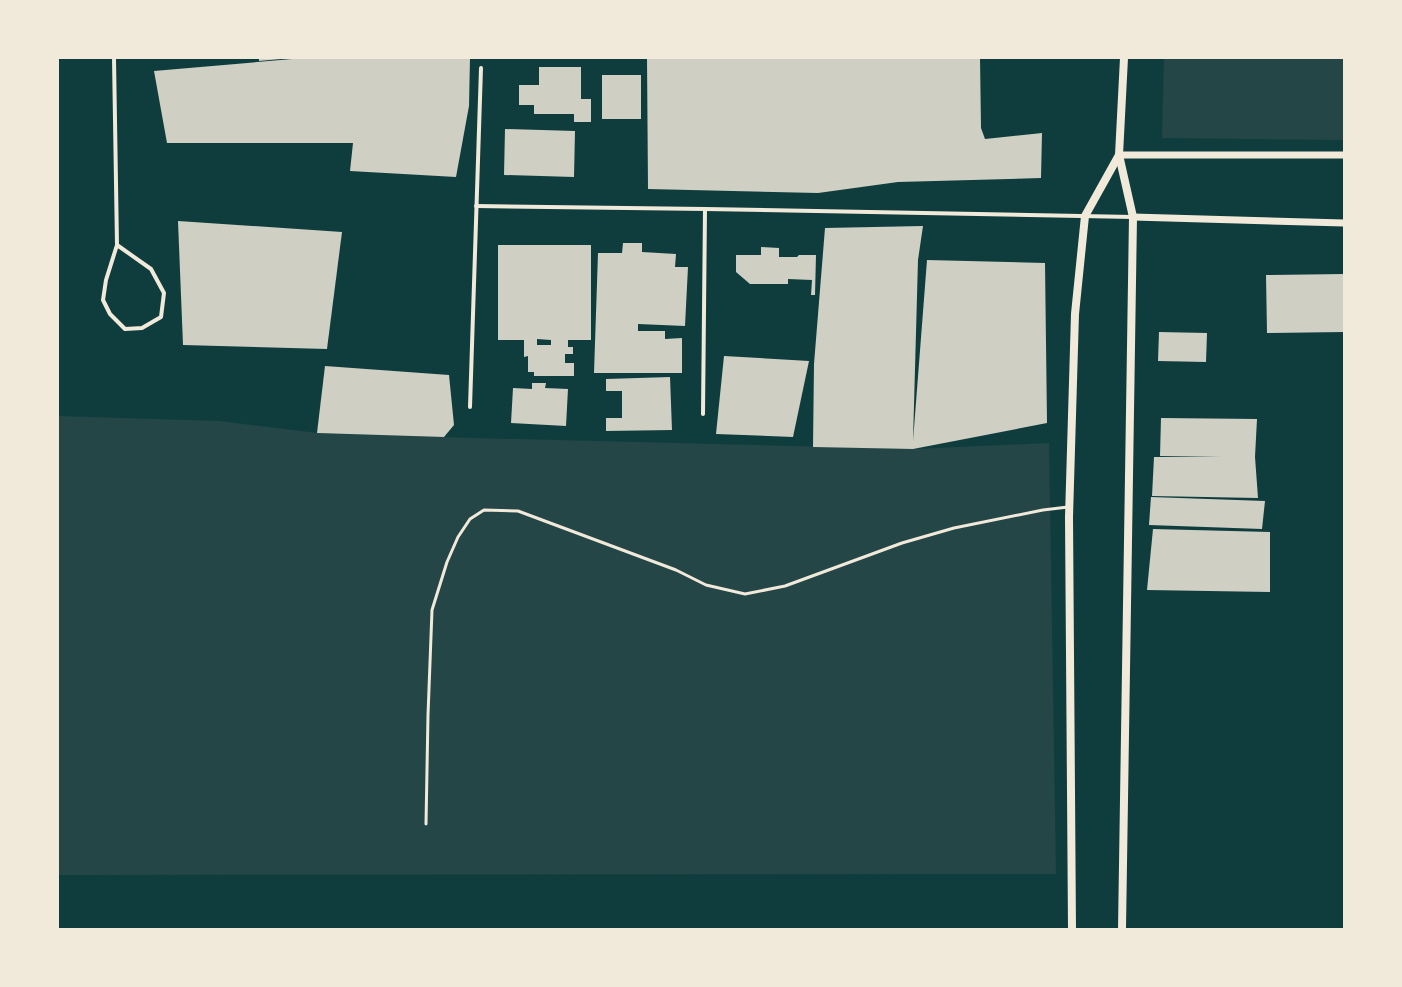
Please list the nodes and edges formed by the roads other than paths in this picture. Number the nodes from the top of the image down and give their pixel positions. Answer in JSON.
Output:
{"nodes":[{"id":1,"x":114,"y":58,"type":"edge"},
{"id":2,"x":1124,"y":58,"type":"edge"},
{"id":3,"x":481,"y":68,"type":"dead end"},
{"id":4,"x":1119,"y":155,"type":"junction"},
{"id":5,"x":1344,"y":155,"type":"edge"},
{"id":6,"x":476,"y":206,"type":"junction"},
{"id":7,"x":705,"y":209,"type":"junction"},
{"id":8,"x":1085,"y":216,"type":"junction"},
{"id":9,"x":1133,"y":217,"type":"junction"},
{"id":10,"x":1344,"y":222,"type":"edge"},
{"id":11,"x":117,"y":245,"type":"junction"},
{"id":12,"x":470,"y":407,"type":"dead end"},
{"id":13,"x":703,"y":414,"type":"dead end"},
{"id":14,"x":1069,"y":507,"type":"junction"},
{"id":15,"x":426,"y":824,"type":"dead end"},
{"id":16,"x":1072,"y":929,"type":"edge"},
{"id":17,"x":1122,"y":929,"type":"edge"}],
"edges":[{"from":1,"to":11,"type":"street"},
{"from":2,"to":4,"type":"main road"},
{"from":3,"to":6,"type":"street"},
{"from":4,"to":5,"type":"street"},
{"from":4,"to":8,"type":"main road"},
{"from":4,"to":9,"type":"main road"},
{"from":6,"to":7,"type":"street"},
{"from":6,"to":12,"type":"street"},
{"from":7,"to":8,"type":"street"},
{"from":7,"to":13,"type":"street"},
{"from":8,"to":9,"type":"street"},
{"from":8,"to":14,"type":"main road"},
{"from":9,"to":10,"type":"street"},
{"from":9,"to":17,"type":"main road"},
{"from":11,"to":11,"type":"street"},
{"from":14,"to":15,"type":"lane"},
{"from":14,"to":16,"type":"main road"}]}
